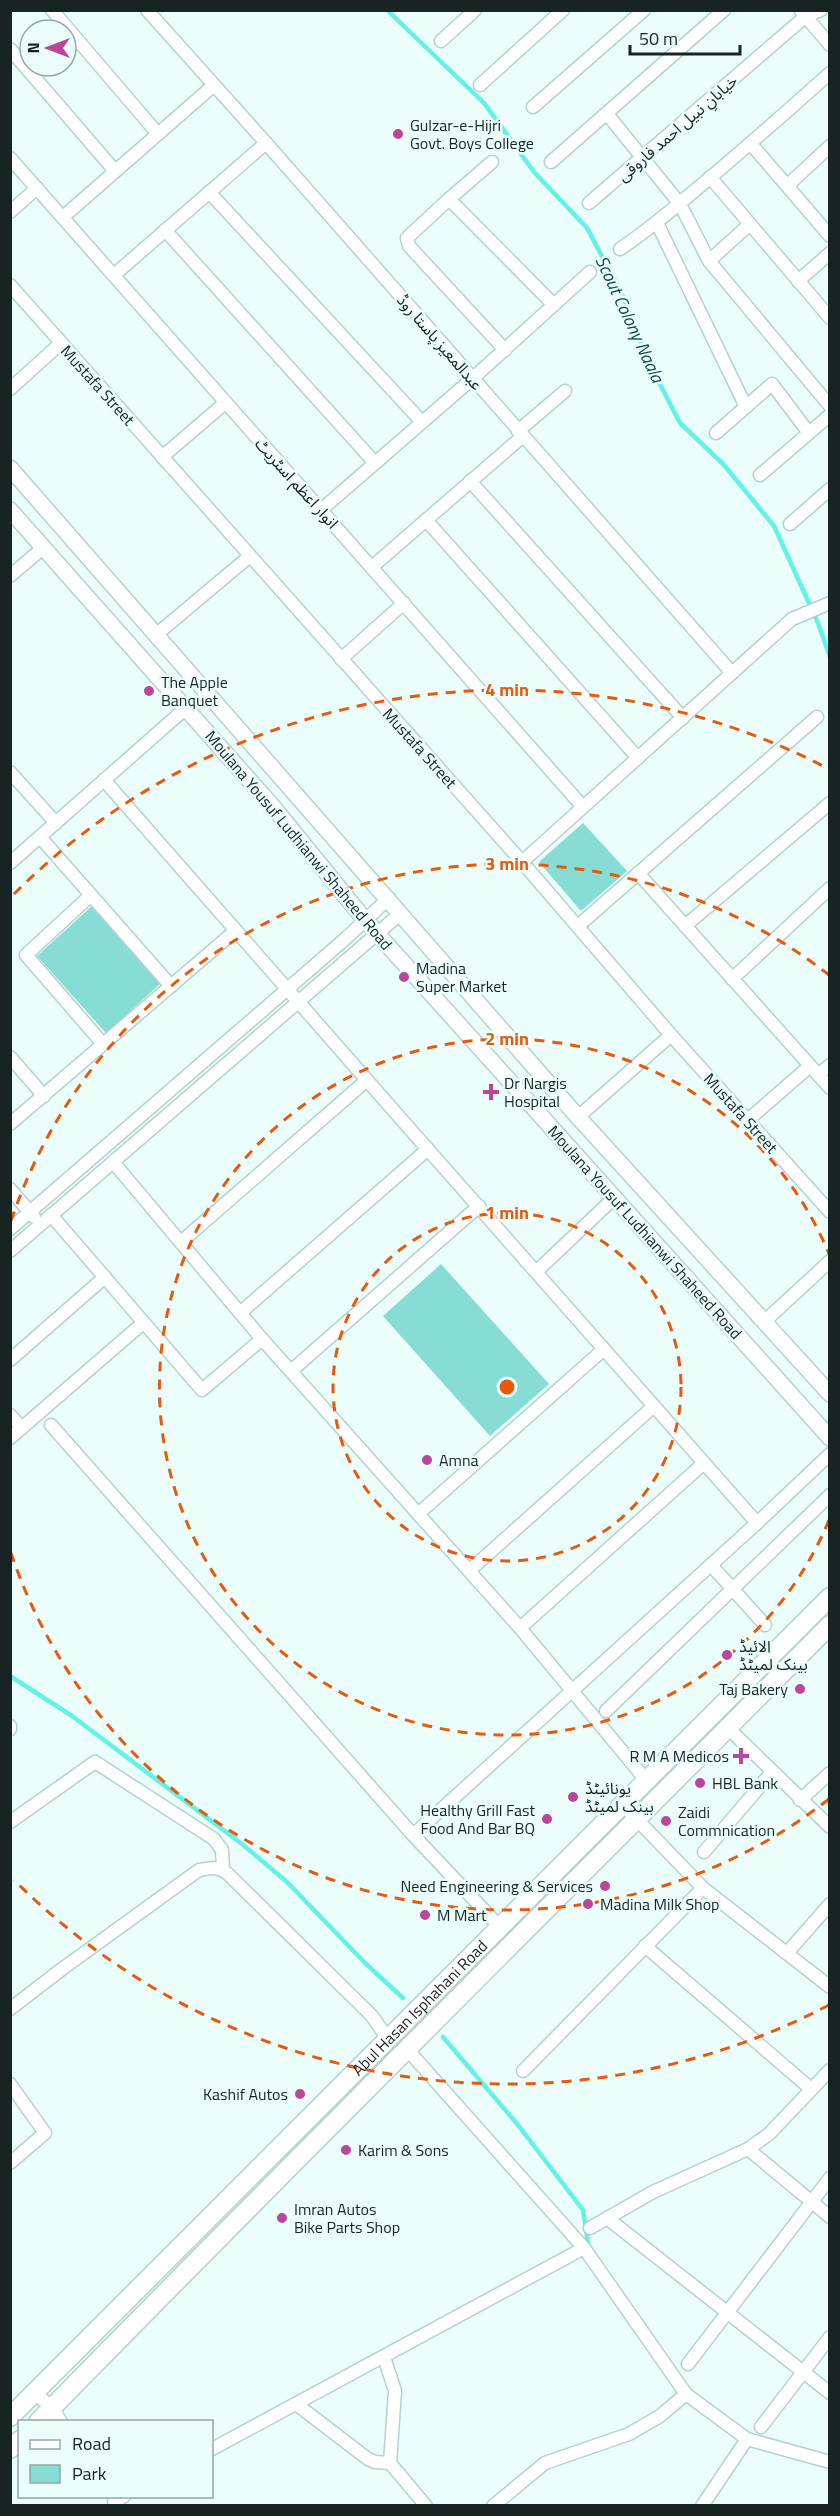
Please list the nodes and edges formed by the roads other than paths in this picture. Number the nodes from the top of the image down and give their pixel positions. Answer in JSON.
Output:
{"nodes":[{"id":1,"x":52,"y":10,"type":"edge"},
{"id":2,"x":454,"y":10,"type":"edge"},
{"id":3,"x":476,"y":10,"type":"edge"},
{"id":4,"x":562,"y":10,"type":"edge"},
{"id":5,"x":644,"y":10,"type":"edge"},
{"id":6,"x":821,"y":10,"type":"edge"},
{"id":7,"x":153,"y":12,"type":"edge"},
{"id":8,"x":719,"y":12,"type":"edge"},
{"id":9,"x":803,"y":13,"type":"edge"},
{"id":10,"x":464,"y":21,"type":"junction"},
{"id":11,"x":441,"y":41,"type":"dead end"},
{"id":12,"x":830,"y":45,"type":"edge"},
{"id":13,"x":10,"y":49,"type":"edge"},
{"id":14,"x":830,"y":73,"type":"edge"},
{"id":15,"x":214,"y":85,"type":"junction"},
{"id":16,"x":480,"y":85,"type":"dead end"},
{"id":17,"x":533,"y":107,"type":"dead end"},
{"id":18,"x":608,"y":114,"type":"junction"},
{"id":19,"x":158,"y":134,"type":"junction"},
{"id":20,"x":266,"y":143,"type":"junction"},
{"id":21,"x":752,"y":144,"type":"junction"},
{"id":22,"x":830,"y":146,"type":"edge"},
{"id":23,"x":10,"y":158,"type":"edge"},
{"id":24,"x":642,"y":158,"type":"junction"},
{"id":25,"x":492,"y":162,"type":"dead end"},
{"id":26,"x":551,"y":162,"type":"dead end"},
{"id":27,"x":115,"y":171,"type":"junction"},
{"id":28,"x":710,"y":177,"type":"junction"},
{"id":29,"x":787,"y":186,"type":"junction"},
{"id":30,"x":37,"y":188,"type":"junction"},
{"id":31,"x":209,"y":192,"type":"junction"},
{"id":32,"x":449,"y":198,"type":"junction"},
{"id":33,"x":589,"y":203,"type":"dead end"},
{"id":34,"x":680,"y":204,"type":"junction"},
{"id":35,"x":10,"y":212,"type":"edge"},
{"id":36,"x":63,"y":217,"type":"junction"},
{"id":37,"x":657,"y":223,"type":"junction"},
{"id":38,"x":750,"y":224,"type":"junction"},
{"id":39,"x":827,"y":228,"type":"edge"},
{"id":40,"x":165,"y":230,"type":"junction"},
{"id":41,"x":620,"y":249,"type":"dead end"},
{"id":42,"x":830,"y":253,"type":"edge"},
{"id":43,"x":708,"y":261,"type":"junction"},
{"id":44,"x":590,"y":272,"type":"dead end"},
{"id":45,"x":114,"y":275,"type":"junction"},
{"id":46,"x":798,"y":281,"type":"junction"},
{"id":47,"x":10,"y":285,"type":"edge"},
{"id":48,"x":553,"y":304,"type":"junction"},
{"id":49,"x":830,"y":318,"type":"edge"},
{"id":50,"x":61,"y":343,"type":"junction"},
{"id":51,"x":505,"y":350,"type":"junction"},
{"id":52,"x":472,"y":379,"type":"junction"},
{"id":53,"x":10,"y":389,"type":"edge"},
{"id":54,"x":565,"y":391,"type":"dead end"},
{"id":55,"x":225,"y":403,"type":"junction"},
{"id":56,"x":830,"y":406,"type":"edge"},
{"id":57,"x":746,"y":407,"type":"junction"},
{"id":58,"x":830,"y":415,"type":"edge"},
{"id":59,"x":422,"y":422,"type":"junction"},
{"id":60,"x":520,"y":433,"type":"junction"},
{"id":61,"x":716,"y":433,"type":"dead end"},
{"id":62,"x":809,"y":433,"type":"junction"},
{"id":63,"x":162,"y":457,"type":"junction"},
{"id":64,"x":375,"y":463,"type":"junction"},
{"id":65,"x":10,"y":468,"type":"edge"},
{"id":66,"x":760,"y":475,"type":"dead end"},
{"id":67,"x":470,"y":481,"type":"junction"},
{"id":68,"x":830,"y":489,"type":"edge"},
{"id":69,"x":10,"y":510,"type":"edge"},
{"id":70,"x":321,"y":510,"type":"junction"},
{"id":71,"x":426,"y":520,"type":"junction"},
{"id":72,"x":790,"y":524,"type":"dead end"},
{"id":73,"x":44,"y":547,"type":"junction"},
{"id":74,"x":250,"y":556,"type":"junction"},
{"id":75,"x":372,"y":567,"type":"junction"},
{"id":76,"x":10,"y":576,"type":"edge"},
{"id":77,"x":404,"y":603,"type":"junction"},
{"id":78,"x":830,"y":603,"type":"edge"},
{"id":79,"x":157,"y":634,"type":"junction"},
{"id":80,"x":341,"y":659,"type":"junction"},
{"id":81,"x":732,"y":674,"type":"junction"},
{"id":82,"x":186,"y":708,"type":"junction"},
{"id":83,"x":817,"y":717,"type":"dead end"},
{"id":84,"x":683,"y":718,"type":"junction"},
{"id":85,"x":638,"y":758,"type":"junction"},
{"id":86,"x":10,"y":772,"type":"edge"},
{"id":87,"x":104,"y":780,"type":"junction"},
{"id":88,"x":830,"y":803,"type":"edge"},
{"id":89,"x":583,"y":807,"type":"junction"},
{"id":90,"x":56,"y":823,"type":"junction"},
{"id":91,"x":40,"y":837,"type":"junction"},
{"id":92,"x":522,"y":862,"type":"junction"},
{"id":93,"x":10,"y":863,"type":"edge"},
{"id":94,"x":638,"y":873,"type":"junction"},
{"id":95,"x":830,"y":888,"type":"edge"},
{"id":96,"x":91,"y":895,"type":"junction"},
{"id":97,"x":389,"y":898,"type":"junction"},
{"id":98,"x":401,"y":913,"type":"junction"},
{"id":99,"x":365,"y":920,"type":"junction"},
{"id":100,"x":578,"y":926,"type":"junction"},
{"id":101,"x":685,"y":926,"type":"junction"},
{"id":102,"x":235,"y":931,"type":"junction"},
{"id":103,"x":377,"y":934,"type":"junction"},
{"id":104,"x":732,"y":979,"type":"junction"},
{"id":105,"x":171,"y":986,"type":"junction"},
{"id":106,"x":286,"y":990,"type":"junction"},
{"id":107,"x":298,"y":1003,"type":"junction"},
{"id":108,"x":671,"y":1035,"type":"junction"},
{"id":109,"x":103,"y":1044,"type":"junction"},
{"id":110,"x":10,"y":1057,"type":"edge"},
{"id":111,"x":830,"y":1065,"type":"edge"},
{"id":112,"x":814,"y":1070,"type":"junction"},
{"id":113,"x":367,"y":1080,"type":"junction"},
{"id":114,"x":830,"y":1088,"type":"edge"},
{"id":115,"x":44,"y":1096,"type":"junction"},
{"id":116,"x":578,"y":1117,"type":"junction"},
{"id":117,"x":748,"y":1120,"type":"junction"},
{"id":118,"x":10,"y":1124,"type":"edge"},
{"id":119,"x":428,"y":1149,"type":"junction"},
{"id":120,"x":113,"y":1162,"type":"junction"},
{"id":121,"x":10,"y":1189,"type":"edge"},
{"id":122,"x":614,"y":1198,"type":"junction"},
{"id":123,"x":479,"y":1206,"type":"junction"},
{"id":124,"x":30,"y":1212,"type":"junction"},
{"id":125,"x":830,"y":1212,"type":"edge"},
{"id":126,"x":51,"y":1215,"type":"junction"},
{"id":127,"x":41,"y":1224,"type":"junction"},
{"id":128,"x":10,"y":1229,"type":"edge"},
{"id":129,"x":181,"y":1242,"type":"junction"},
{"id":130,"x":10,"y":1251,"type":"edge"},
{"id":131,"x":830,"y":1261,"type":"edge"},
{"id":132,"x":537,"y":1271,"type":"junction"},
{"id":133,"x":105,"y":1277,"type":"junction"},
{"id":134,"x":240,"y":1313,"type":"junction"},
{"id":135,"x":765,"y":1321,"type":"junction"},
{"id":136,"x":143,"y":1323,"type":"junction"},
{"id":137,"x":262,"y":1339,"type":"junction"},
{"id":138,"x":604,"y":1348,"type":"junction"},
{"id":139,"x":10,"y":1360,"type":"edge"},
{"id":140,"x":291,"y":1371,"type":"junction"},
{"id":141,"x":830,"y":1394,"type":"edge"},
{"id":142,"x":654,"y":1406,"type":"junction"},
{"id":143,"x":10,"y":1414,"type":"edge"},
{"id":144,"x":51,"y":1425,"type":"dead end"},
{"id":145,"x":22,"y":1428,"type":"junction"},
{"id":146,"x":10,"y":1438,"type":"edge"},
{"id":147,"x":830,"y":1438,"type":"edge"},
{"id":148,"x":830,"y":1454,"type":"edge"},
{"id":149,"x":704,"y":1463,"type":"junction"},
{"id":150,"x":830,"y":1495,"type":"edge"},
{"id":151,"x":418,"y":1514,"type":"junction"},
{"id":152,"x":757,"y":1523,"type":"junction"},
{"id":153,"x":711,"y":1564,"type":"junction"},
{"id":154,"x":469,"y":1571,"type":"junction"},
{"id":155,"x":734,"y":1590,"type":"junction"},
{"id":156,"x":830,"y":1597,"type":"edge"},
{"id":157,"x":765,"y":1625,"type":"dead end"},
{"id":158,"x":830,"y":1625,"type":"edge"},
{"id":159,"x":520,"y":1628,"type":"junction"},
{"id":160,"x":572,"y":1689,"type":"junction"},
{"id":161,"x":606,"y":1711,"type":"dead end"},
{"id":162,"x":728,"y":1728,"type":"junction"},
{"id":163,"x":772,"y":1772,"type":"junction"},
{"id":164,"x":830,"y":1773,"type":"edge"},
{"id":165,"x":646,"y":1780,"type":"junction"},
{"id":166,"x":800,"y":1800,"type":"junction"},
{"id":167,"x":622,"y":1804,"type":"junction"},
{"id":168,"x":638,"y":1820,"type":"junction"},
{"id":169,"x":10,"y":1822,"type":"edge"},
{"id":170,"x":830,"y":1827,"type":"edge"},
{"id":171,"x":413,"y":1835,"type":"junction"},
{"id":172,"x":704,"y":1852,"type":"dead end"},
{"id":173,"x":223,"y":1869,"type":"junction"},
{"id":174,"x":703,"y":1888,"type":"junction"},
{"id":175,"x":830,"y":1904,"type":"edge"},
{"id":176,"x":499,"y":1926,"type":"junction"},
{"id":177,"x":645,"y":1946,"type":"junction"},
{"id":178,"x":787,"y":1953,"type":"junction"},
{"id":179,"x":830,"y":1986,"type":"edge"},
{"id":180,"x":10,"y":2009,"type":"edge"},
{"id":181,"x":388,"y":2039,"type":"junction"},
{"id":182,"x":406,"y":2048,"type":"junction"},
{"id":183,"x":830,"y":2070,"type":"edge"},
{"id":184,"x":522,"y":2071,"type":"dead end"},
{"id":185,"x":10,"y":2084,"type":"edge"},
{"id":186,"x":811,"y":2088,"type":"junction"},
{"id":187,"x":748,"y":2149,"type":"junction"},
{"id":188,"x":10,"y":2163,"type":"edge"},
{"id":189,"x":830,"y":2178,"type":"edge"},
{"id":190,"x":810,"y":2202,"type":"junction"},
{"id":191,"x":830,"y":2217,"type":"edge"},
{"id":192,"x":608,"y":2218,"type":"junction"},
{"id":193,"x":590,"y":2228,"type":"dead end"},
{"id":194,"x":584,"y":2248,"type":"junction"},
{"id":195,"x":727,"y":2313,"type":"junction"},
{"id":196,"x":830,"y":2337,"type":"edge"},
{"id":197,"x":384,"y":2357,"type":"junction"},
{"id":198,"x":688,"y":2364,"type":"dead end"},
{"id":199,"x":803,"y":2372,"type":"junction"},
{"id":200,"x":830,"y":2392,"type":"edge"},
{"id":201,"x":34,"y":2393,"type":"junction"},
{"id":202,"x":686,"y":2394,"type":"junction"},
{"id":203,"x":296,"y":2404,"type":"junction"},
{"id":204,"x":56,"y":2414,"type":"edge"},
{"id":205,"x":10,"y":2417,"type":"edge"},
{"id":206,"x":41,"y":2420,"type":"edge"},
{"id":207,"x":761,"y":2427,"type":"dead end"},
{"id":208,"x":747,"y":2439,"type":"junction"},
{"id":209,"x":213,"y":2448,"type":"edge"},
{"id":210,"x":830,"y":2462,"type":"edge"},
{"id":211,"x":390,"y":2463,"type":"junction"},
{"id":212,"x":426,"y":2505,"type":"edge"},
{"id":213,"x":493,"y":2505,"type":"edge"},
{"id":214,"x":702,"y":2505,"type":"edge"}],
"edges":[{"from":1,"to":19,"type":"street"},
{"from":2,"to":10,"type":"street"},
{"from":3,"to":10,"type":"street"},
{"from":4,"to":16,"type":"street"},
{"from":5,"to":17,"type":"street"},
{"from":6,"to":9,"type":"street","name":"خیابانِ نبیل احمد فاروقی"},
{"from":7,"to":15,"type":"street","name":"عبدالمعیز پاستا روڈ"},
{"from":8,"to":18,"type":"street"},
{"from":9,"to":12,"type":"street"},
{"from":9,"to":24,"type":"street","name":"خیابانِ نبیل احمد فاروقی"},
{"from":10,"to":11,"type":"street"},
{"from":13,"to":27,"type":"street"},
{"from":14,"to":21,"type":"street"},
{"from":15,"to":19,"type":"street"},
{"from":15,"to":20,"type":"street","name":"عبدالمعیز پاستا روڈ"},
{"from":18,"to":24,"type":"street"},
{"from":18,"to":26,"type":"street"},
{"from":19,"to":27,"type":"street"},
{"from":20,"to":31,"type":"street"},
{"from":20,"to":52,"type":"street","name":"عبدالمعیز پاستا روڈ"},
{"from":21,"to":28,"type":"street"},
{"from":21,"to":29,"type":"street"},
{"from":22,"to":29,"type":"street"},
{"from":23,"to":30,"type":"street","name":"انوار اعظم اسٹریٹ"},
{"from":24,"to":33,"type":"street","name":"خیابانِ نبیل احمد فاروقی"},
{"from":24,"to":34,"type":"street"},
{"from":25,"to":32,"type":"street"},
{"from":27,"to":36,"type":"street"},
{"from":28,"to":34,"type":"street"},
{"from":28,"to":38,"type":"street"},
{"from":29,"to":39,"type":"street"},
{"from":30,"to":35,"type":"street"},
{"from":30,"to":36,"type":"street","name":"انوار اعظم اسٹریٹ"},
{"from":31,"to":40,"type":"street"},
{"from":31,"to":59,"type":"street"},
{"from":32,"to":48,"type":"street"},
{"from":32,"to":51,"type":"street"},
{"from":34,"to":37,"type":"street"},
{"from":34,"to":43,"type":"street"},
{"from":36,"to":45,"type":"street","name":"انوار اعظم اسٹریٹ"},
{"from":37,"to":41,"type":"street"},
{"from":37,"to":57,"type":"street"},
{"from":38,"to":43,"type":"street"},
{"from":38,"to":46,"type":"street"},
{"from":40,"to":45,"type":"street"},
{"from":40,"to":64,"type":"street"},
{"from":42,"to":46,"type":"street"},
{"from":43,"to":56,"type":"street"},
{"from":44,"to":48,"type":"street"},
{"from":45,"to":55,"type":"street","name":"انوار اعظم اسٹریٹ"},
{"from":46,"to":49,"type":"street"},
{"from":47,"to":50,"type":"street","name":"Mustafa Street"},
{"from":48,"to":51,"type":"street"},
{"from":50,"to":53,"type":"street"},
{"from":50,"to":63,"type":"street","name":"Mustafa Street"},
{"from":51,"to":52,"type":"street"},
{"from":52,"to":59,"type":"street"},
{"from":52,"to":60,"type":"street","name":"عبدالمعیز پاستا روڈ"},
{"from":54,"to":60,"type":"street"},
{"from":55,"to":63,"type":"street"},
{"from":55,"to":70,"type":"street","name":"انوار اعظم اسٹریٹ"},
{"from":57,"to":61,"type":"street"},
{"from":57,"to":62,"type":"street"},
{"from":58,"to":62,"type":"street"},
{"from":59,"to":64,"type":"street"},
{"from":60,"to":67,"type":"street"},
{"from":60,"to":81,"type":"street","name":"عبدالمعیز پاستا روڈ"},
{"from":62,"to":66,"type":"street"},
{"from":63,"to":74,"type":"street","name":"Mustafa Street"},
{"from":64,"to":70,"type":"street"},
{"from":65,"to":79,"type":"street","name":"Moulana Yousuf Ludhianwi Shaheed Road"},
{"from":67,"to":71,"type":"street"},
{"from":67,"to":84,"type":"street"},
{"from":68,"to":72,"type":"street"},
{"from":69,"to":73,"type":"street","name":"Moulana Yousuf Ludhianwi Shaheed Road"},
{"from":70,"to":75,"type":"street","name":"انوار اعظم اسٹریٹ"},
{"from":71,"to":75,"type":"street"},
{"from":71,"to":85,"type":"street"},
{"from":73,"to":76,"type":"street"},
{"from":73,"to":82,"type":"street","name":"Moulana Yousuf Ludhianwi Shaheed Road"},
{"from":74,"to":79,"type":"street"},
{"from":74,"to":80,"type":"street","name":"Mustafa Street"},
{"from":75,"to":77,"type":"street","name":"انوار اعظم اسٹریٹ"},
{"from":77,"to":80,"type":"street"},
{"from":77,"to":89,"type":"street","name":"انوار اعظم اسٹریٹ"},
{"from":78,"to":81,"type":"street"},
{"from":79,"to":97,"type":"street","name":"Moulana Yousuf Ludhianwi Shaheed Road"},
{"from":80,"to":92,"type":"street","name":"Mustafa Street"},
{"from":81,"to":84,"type":"street"},
{"from":82,"to":87,"type":"street"},
{"from":82,"to":99,"type":"street","name":"Moulana Yousuf Ludhianwi Shaheed Road"},
{"from":83,"to":94,"type":"street"},
{"from":84,"to":85,"type":"street"},
{"from":85,"to":89,"type":"street"},
{"from":86,"to":90,"type":"street"},
{"from":87,"to":90,"type":"street"},
{"from":87,"to":102,"type":"street"},
{"from":88,"to":101,"type":"street"},
{"from":89,"to":92,"type":"street"},
{"from":90,"to":91,"type":"street"},
{"from":91,"to":93,"type":"street"},
{"from":91,"to":96,"type":"street"},
{"from":92,"to":100,"type":"street","name":"Mustafa Street"},
{"from":94,"to":100,"type":"street"},
{"from":94,"to":101,"type":"street"},
{"from":95,"to":104,"type":"street"},
{"from":96,"to":105,"type":"street"},
{"from":96,"to":109,"type":"street"},
{"from":97,"to":98,"type":"street","name":"Moulana Yousuf Ludhianwi Shaheed Road"},
{"from":97,"to":99,"type":"street"},
{"from":98,"to":103,"type":"street"},
{"from":98,"to":116,"type":"street","name":"Moulana Yousuf Ludhianwi Shaheed Road"},
{"from":99,"to":103,"type":"street","name":"Moulana Yousuf Ludhianwi Shaheed Road"},
{"from":99,"to":106,"type":"street"},
{"from":100,"to":108,"type":"street","name":"Mustafa Street"},
{"from":101,"to":104,"type":"street"},
{"from":102,"to":105,"type":"street"},
{"from":102,"to":106,"type":"street"},
{"from":103,"to":107,"type":"street"},
{"from":103,"to":122,"type":"street","name":"Moulana Yousuf Ludhianwi Shaheed Road"},
{"from":104,"to":112,"type":"street"},
{"from":105,"to":109,"type":"street"},
{"from":106,"to":107,"type":"street"},
{"from":106,"to":124,"type":"street"},
{"from":107,"to":113,"type":"street"},
{"from":107,"to":120,"type":"street"},
{"from":108,"to":116,"type":"street"},
{"from":108,"to":117,"type":"street","name":"Mustafa Street"},
{"from":109,"to":115,"type":"street"},
{"from":110,"to":115,"type":"street"},
{"from":111,"to":112,"type":"street"},
{"from":112,"to":114,"type":"street"},
{"from":112,"to":117,"type":"street"},
{"from":113,"to":119,"type":"street"},
{"from":113,"to":129,"type":"street"},
{"from":115,"to":118,"type":"street"},
{"from":116,"to":135,"type":"street","name":"Moulana Yousuf Ludhianwi Shaheed Road"},
{"from":117,"to":125,"type":"street","name":"Mustafa Street"},
{"from":119,"to":123,"type":"street"},
{"from":119,"to":134,"type":"street"},
{"from":120,"to":126,"type":"street"},
{"from":120,"to":129,"type":"street"},
{"from":121,"to":124,"type":"street"},
{"from":122,"to":132,"type":"street"},
{"from":122,"to":147,"type":"street","name":"Moulana Yousuf Ludhianwi Shaheed Road"},
{"from":123,"to":132,"type":"street"},
{"from":123,"to":140,"type":"street"},
{"from":124,"to":127,"type":"street"},
{"from":124,"to":128,"type":"street"},
{"from":126,"to":127,"type":"street"},
{"from":126,"to":133,"type":"street"},
{"from":127,"to":130,"type":"street"},
{"from":129,"to":134,"type":"street"},
{"from":131,"to":135,"type":"street"},
{"from":132,"to":138,"type":"street"},
{"from":133,"to":136,"type":"street"},
{"from":133,"to":139,"type":"street"},
{"from":134,"to":137,"type":"street"},
{"from":135,"to":141,"type":"street","name":"Moulana Yousuf Ludhianwi Shaheed Road"},
{"from":136,"to":137,"type":"street"},
{"from":136,"to":145,"type":"street"},
{"from":137,"to":140,"type":"street"},
{"from":138,"to":142,"type":"street"},
{"from":138,"to":151,"type":"street"},
{"from":140,"to":151,"type":"street"},
{"from":142,"to":149,"type":"street"},
{"from":142,"to":154,"type":"street"},
{"from":143,"to":145,"type":"street"},
{"from":144,"to":171,"type":"street"},
{"from":145,"to":146,"type":"street"},
{"from":148,"to":152,"type":"street"},
{"from":149,"to":152,"type":"street"},
{"from":149,"to":159,"type":"street"},
{"from":150,"to":155,"type":"street"},
{"from":151,"to":154,"type":"street"},
{"from":152,"to":153,"type":"street"},
{"from":153,"to":155,"type":"street"},
{"from":153,"to":160,"type":"street"},
{"from":154,"to":159,"type":"street"},
{"from":155,"to":157,"type":"street"},
{"from":155,"to":161,"type":"street"},
{"from":156,"to":165,"type":"main road","name":"Abul Hasan Isphahani Road"},
{"from":158,"to":162,"type":"main road","name":"Abul Hasan Isphahani Road"},
{"from":159,"to":160,"type":"street"},
{"from":160,"to":165,"type":"street"},
{"from":160,"to":171,"type":"street"},
{"from":162,"to":163,"type":"street"},
{"from":162,"to":168,"type":"main road","name":"Abul Hasan Isphahani Road"},
{"from":163,"to":166,"type":"street"},
{"from":163,"to":172,"type":"street"},
{"from":164,"to":166,"type":"street"},
{"from":165,"to":167,"type":"main road","name":"Abul Hasan Isphahani Road"},
{"from":166,"to":170,"type":"street"},
{"from":167,"to":168,"type":"street"},
{"from":167,"to":176,"type":"main road","name":"Abul Hasan Isphahani Road"},
{"from":168,"to":174,"type":"street"},
{"from":168,"to":182,"type":"main road","name":"Abul Hasan Isphahani Road"},
{"from":169,"to":173,"type":"street"},
{"from":171,"to":176,"type":"street"},
{"from":173,"to":180,"type":"street"},
{"from":173,"to":181,"type":"street"},
{"from":174,"to":177,"type":"street"},
{"from":174,"to":178,"type":"street"},
{"from":175,"to":178,"type":"street"},
{"from":176,"to":181,"type":"main road","name":"Abul Hasan Isphahani Road"},
{"from":177,"to":184,"type":"street"},
{"from":177,"to":186,"type":"street"},
{"from":178,"to":179,"type":"street"},
{"from":181,"to":201,"type":"main road","name":"Abul Hasan Isphahani Road"},
{"from":182,"to":194,"type":"street"},
{"from":182,"to":204,"type":"main road","name":"Abul Hasan Isphahani Road"},
{"from":183,"to":186,"type":"street"},
{"from":185,"to":188,"type":"street"},
{"from":186,"to":187,"type":"street"},
{"from":187,"to":190,"type":"street"},
{"from":187,"to":192,"type":"street"},
{"from":189,"to":190,"type":"street"},
{"from":190,"to":191,"type":"street"},
{"from":190,"to":195,"type":"street"},
{"from":192,"to":193,"type":"street"},
{"from":192,"to":195,"type":"street"},
{"from":194,"to":197,"type":"street"},
{"from":194,"to":202,"type":"street"},
{"from":195,"to":198,"type":"street"},
{"from":195,"to":199,"type":"street"},
{"from":196,"to":199,"type":"street"},
{"from":197,"to":203,"type":"street"},
{"from":197,"to":211,"type":"street"},
{"from":199,"to":200,"type":"street"},
{"from":199,"to":207,"type":"street"},
{"from":201,"to":204,"type":"street"},
{"from":201,"to":205,"type":"main road","name":"Abul Hasan Isphahani Road"},
{"from":202,"to":208,"type":"street"},
{"from":202,"to":213,"type":"street"},
{"from":203,"to":209,"type":"street"},
{"from":203,"to":211,"type":"street"},
{"from":204,"to":206,"type":"main road","name":"Abul Hasan Isphahani Road"},
{"from":208,"to":210,"type":"street"},
{"from":208,"to":214,"type":"street"},
{"from":211,"to":212,"type":"street"}]}
